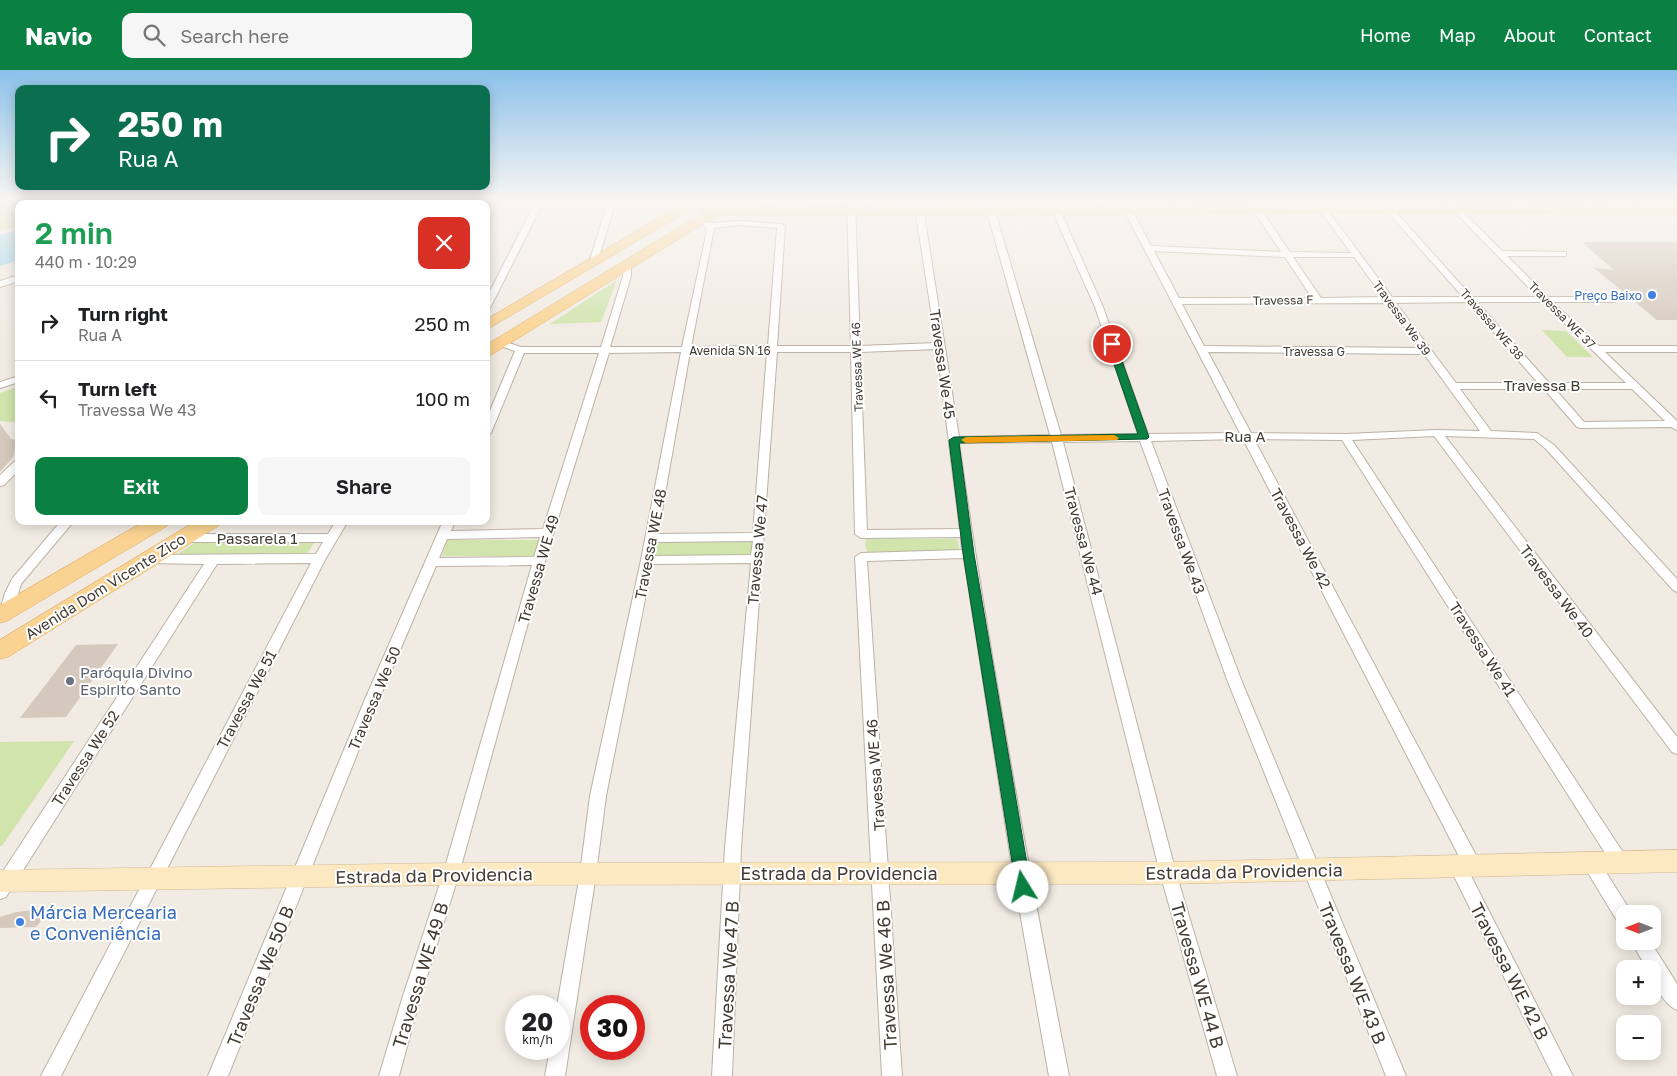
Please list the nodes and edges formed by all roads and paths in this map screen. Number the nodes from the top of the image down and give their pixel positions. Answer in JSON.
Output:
{"nodes":[{"id":1,"x":516,"y":248,"type":"edge"},
{"id":2,"x":598,"y":248,"type":"edge"},
{"id":3,"x":619,"y":248,"type":"edge"},
{"id":4,"x":660,"y":248,"type":"edge"},
{"id":5,"x":707,"y":248,"type":"edge"},
{"id":6,"x":779,"y":248,"type":"edge"},
{"id":7,"x":853,"y":248,"type":"edge"},
{"id":8,"x":925,"y":248,"type":"edge"},
{"id":9,"x":1002,"y":248,"type":"edge"},
{"id":10,"x":1072,"y":248,"type":"edge"},
{"id":11,"x":1148,"y":248,"type":"joint"},
{"id":12,"x":1282,"y":248,"type":"edge"},
{"id":13,"x":1351,"y":248,"type":"edge"},
{"id":14,"x":1424,"y":248,"type":"edge"},
{"id":15,"x":1496,"y":248,"type":"edge"},
{"id":16,"x":1500,"y":252,"type":"junction"},
{"id":17,"x":1286,"y":254,"type":"junction"},
{"id":18,"x":1563,"y":254,"type":"dead end"},
{"id":19,"x":1356,"y":255,"type":"junction"},
{"id":20,"x":594,"y":263,"type":"junction"},
{"id":21,"x":627,"y":266,"type":"junction"},
{"id":22,"x":15,"y":279,"type":"edge"},
{"id":23,"x":0,"y":284,"type":"edge"},
{"id":24,"x":1470,"y":299,"type":"junction"},
{"id":25,"x":1545,"y":299,"type":"junction"},
{"id":26,"x":1614,"y":299,"type":"dead end"},
{"id":27,"x":490,"y":300,"type":"edge"},
{"id":28,"x":1318,"y":300,"type":"junction"},
{"id":29,"x":1389,"y":300,"type":"junction"},
{"id":30,"x":1176,"y":301,"type":"junction"},
{"id":31,"x":490,"y":324,"type":"edge"},
{"id":32,"x":500,"y":344,"type":"junction"},
{"id":33,"x":940,"y":346,"type":"junction"},
{"id":34,"x":857,"y":349,"type":"junction"},
{"id":35,"x":1201,"y":349,"type":"junction"},
{"id":36,"x":1677,"y":349,"type":"edge"},
{"id":37,"x":490,"y":350,"type":"edge"},
{"id":38,"x":520,"y":350,"type":"junction"},
{"id":39,"x":605,"y":350,"type":"junction"},
{"id":40,"x":686,"y":350,"type":"junction"},
{"id":41,"x":771,"y":350,"type":"junction"},
{"id":42,"x":1597,"y":350,"type":"junction"},
{"id":43,"x":1426,"y":351,"type":"junction"},
{"id":44,"x":15,"y":380,"type":"edge"},
{"id":45,"x":0,"y":385,"type":"edge"},
{"id":46,"x":1545,"y":385,"type":"junction"},
{"id":47,"x":1452,"y":386,"type":"junction"},
{"id":48,"x":1634,"y":386,"type":"junction"},
{"id":49,"x":490,"y":423,"type":"edge"},
{"id":50,"x":1676,"y":425,"type":"edge"},
{"id":51,"x":1437,"y":434,"type":"junction"},
{"id":52,"x":1488,"y":434,"type":"junction"},
{"id":53,"x":1247,"y":436,"type":"junction"},
{"id":54,"x":1144,"y":437,"type":"junction"},
{"id":55,"x":1345,"y":437,"type":"junction"},
{"id":56,"x":954,"y":440,"type":"junction"},
{"id":57,"x":1057,"y":440,"type":"junction"},
{"id":58,"x":15,"y":467,"type":"edge"},
{"id":59,"x":0,"y":482,"type":"edge"},
{"id":60,"x":65,"y":525,"type":"edge"},
{"id":61,"x":153,"y":525,"type":"edge"},
{"id":62,"x":204,"y":525,"type":"edge"},
{"id":63,"x":340,"y":525,"type":"edge"},
{"id":64,"x":446,"y":528,"type":"edge"},
{"id":65,"x":966,"y":532,"type":"junction"},
{"id":66,"x":548,"y":534,"type":"junction"},
{"id":67,"x":759,"y":537,"type":"junction"},
{"id":68,"x":183,"y":538,"type":"junction"},
{"id":69,"x":332,"y":538,"type":"junction"},
{"id":70,"x":651,"y":538,"type":"junction"},
{"id":71,"x":969,"y":554,"type":"junction"},
{"id":72,"x":320,"y":558,"type":"junction"},
{"id":73,"x":149,"y":559,"type":"junction"},
{"id":74,"x":757,"y":559,"type":"junction"},
{"id":75,"x":213,"y":560,"type":"junction"},
{"id":76,"x":648,"y":560,"type":"junction"},
{"id":77,"x":539,"y":561,"type":"junction"},
{"id":78,"x":432,"y":562,"type":"junction"},
{"id":79,"x":1677,"y":587,"type":"edge"},
{"id":80,"x":3,"y":613,"type":"edge"},
{"id":81,"x":0,"y":651,"type":"edge"},
{"id":82,"x":1677,"y":748,"type":"edge"},
{"id":83,"x":1677,"y":861,"type":"edge"},
{"id":84,"x":1620,"y":862,"type":"junction"},
{"id":85,"x":1591,"y":863,"type":"junction"},
{"id":86,"x":1465,"y":866,"type":"junction"},
{"id":87,"x":1311,"y":870,"type":"junction"},
{"id":88,"x":1021,"y":873,"type":"junction"},
{"id":89,"x":1168,"y":873,"type":"junction"},
{"id":90,"x":451,"y":874,"type":"junction"},
{"id":91,"x":588,"y":874,"type":"junction"},
{"id":92,"x":733,"y":874,"type":"junction"},
{"id":93,"x":881,"y":874,"type":"junction"},
{"id":94,"x":301,"y":876,"type":"junction"},
{"id":95,"x":152,"y":878,"type":"junction"},
{"id":96,"x":2,"y":884,"type":"edge"},
{"id":97,"x":1617,"y":905,"type":"edge"},
{"id":98,"x":1646,"y":950,"type":"edge"},
{"id":99,"x":1677,"y":1001,"type":"edge"},
{"id":100,"x":51,"y":1076,"type":"edge"},
{"id":101,"x":218,"y":1076,"type":"edge"},
{"id":102,"x":389,"y":1076,"type":"edge"},
{"id":103,"x":555,"y":1076,"type":"edge"},
{"id":104,"x":722,"y":1076,"type":"edge"},
{"id":105,"x":892,"y":1076,"type":"edge"},
{"id":106,"x":1059,"y":1076,"type":"edge"},
{"id":107,"x":1227,"y":1076,"type":"edge"},
{"id":108,"x":1396,"y":1076,"type":"edge"},
{"id":109,"x":1563,"y":1076,"type":"edge"}],
"edges":[{"from":1,"to":27,"type":"street"},
{"from":2,"to":20,"type":"street"},
{"from":3,"to":20,"type":"main road"},
{"from":4,"to":21,"type":"main road"},
{"from":5,"to":40,"type":"street","name":"Travessa WE 48"},
{"from":6,"to":41,"type":"street","name":"Travessa We 47"},
{"from":7,"to":34,"type":"street","name":"Travessa WE 46"},
{"from":8,"to":33,"type":"street","name":"Travessa We 45"},
{"from":9,"to":57,"type":"street","name":"Travessa We 44"},
{"from":10,"to":54,"type":"street","name":"Travessa We 43"},
{"from":11,"to":17,"type":"street"},
{"from":11,"to":30,"type":"street","name":"Travessa We 42"},
{"from":12,"to":17,"type":"street"},
{"from":13,"to":19,"type":"street","name":"Travessa We 39"},
{"from":14,"to":24,"type":"street","name":"Travessa WE 38"},
{"from":15,"to":16,"type":"street","name":"Travessa WE 37"},
{"from":16,"to":18,"type":"street"},
{"from":16,"to":25,"type":"street","name":"Travessa WE 37"},
{"from":17,"to":19,"type":"street"},
{"from":17,"to":28,"type":"street"},
{"from":19,"to":29,"type":"street","name":"Travessa We 39"},
{"from":20,"to":31,"type":"main road"},
{"from":21,"to":32,"type":"main road"},
{"from":21,"to":39,"type":"street","name":"Travessa WE 49"},
{"from":22,"to":23,"type":"street"},
{"from":24,"to":25,"type":"street","name":"Travessa F"},
{"from":24,"to":29,"type":"street","name":"Travessa F"},
{"from":24,"to":46,"type":"street","name":"Travessa WE 38"},
{"from":25,"to":26,"type":"street","name":"Travessa F"},
{"from":25,"to":42,"type":"street","name":"Travessa WE 37"},
{"from":28,"to":29,"type":"street","name":"Travessa F"},
{"from":28,"to":30,"type":"street","name":"Travessa F"},
{"from":29,"to":43,"type":"street","name":"Travessa We 39"},
{"from":30,"to":35,"type":"street","name":"Travessa We 42"},
{"from":32,"to":37,"type":"main road"},
{"from":32,"to":38,"type":"street"},
{"from":33,"to":34,"type":"street","name":"Avenida SN 16"},
{"from":33,"to":56,"type":"street","name":"Travessa We 45"},
{"from":34,"to":41,"type":"street","name":"Avenida SN 16"},
{"from":34,"to":65,"type":"street","name":"Travessa WE 46"},
{"from":35,"to":43,"type":"street","name":"Travessa G"},
{"from":35,"to":53,"type":"street","name":"Travessa We 42"},
{"from":36,"to":42,"type":"street"},
{"from":38,"to":39,"type":"street","name":"Avenida SN 16"},
{"from":38,"to":49,"type":"street"},
{"from":39,"to":40,"type":"street","name":"Avenida SN 16"},
{"from":39,"to":66,"type":"street","name":"Travessa WE 49"},
{"from":40,"to":41,"type":"street","name":"Avenida SN 16"},
{"from":40,"to":70,"type":"street","name":"Travessa WE 48"},
{"from":41,"to":67,"type":"street","name":"Travessa We 47"},
{"from":42,"to":48,"type":"street","name":"Travessa WE 37"},
{"from":43,"to":47,"type":"street","name":"Travessa We 39"},
{"from":44,"to":45,"type":"street"},
{"from":46,"to":47,"type":"street","name":"Travessa B"},
{"from":46,"to":48,"type":"street","name":"Travessa B"},
{"from":46,"to":50,"type":"street","name":"Travessa WE 38"},
{"from":47,"to":52,"type":"street","name":"Travessa We 39"},
{"from":48,"to":50,"type":"street","name":"Travessa WE 37"},
{"from":51,"to":52,"type":"street","name":"Rua A"},
{"from":51,"to":55,"type":"street","name":"Rua A"},
{"from":51,"to":82,"type":"street","name":"Travessa We 40"},
{"from":52,"to":79,"type":"street","name":"Rua A"},
{"from":53,"to":54,"type":"street","name":"Rua A"},
{"from":53,"to":55,"type":"street","name":"Rua A"},
{"from":53,"to":86,"type":"street","name":"Travessa We 42"},
{"from":54,"to":57,"type":"street","name":"Rua A"},
{"from":54,"to":87,"type":"street","name":"Travessa We 43"},
{"from":55,"to":84,"type":"street","name":"Travessa We 41"},
{"from":56,"to":57,"type":"street","name":"Rua A"},
{"from":56,"to":65,"type":"street","name":"Travessa We 45"},
{"from":57,"to":89,"type":"street","name":"Travessa We 44"},
{"from":58,"to":59,"type":"street"},
{"from":60,"to":80,"type":"street"},
{"from":61,"to":80,"type":"main road","name":"Avenida Dom Vicente Zico"},
{"from":62,"to":68,"type":"main road","name":"Avenida Dom Vicente Zico"},
{"from":63,"to":69,"type":"street","name":"Travessa We 51"},
{"from":64,"to":66,"type":"street"},
{"from":64,"to":78,"type":"street","name":"Travessa We 50"},
{"from":65,"to":71,"type":"street","name":"Travessa We 45"},
{"from":66,"to":77,"type":"street","name":"Travessa WE 49"},
{"from":67,"to":70,"type":"street"},
{"from":67,"to":74,"type":"street","name":"Travessa We 47"},
{"from":68,"to":69,"type":"street","name":"Passarela 1"},
{"from":68,"to":73,"type":"main road","name":"Avenida Dom Vicente Zico"},
{"from":69,"to":72,"type":"street","name":"Travessa We 51"},
{"from":70,"to":76,"type":"street","name":"Travessa WE 48"},
{"from":71,"to":88,"type":"street","name":"Travessa We 45"},
{"from":71,"to":93,"type":"street","name":"Travessa WE 46"},
{"from":72,"to":75,"type":"street"},
{"from":72,"to":95,"type":"street","name":"Travessa We 51"},
{"from":73,"to":75,"type":"street"},
{"from":73,"to":81,"type":"main road","name":"Avenida Dom Vicente Zico"},
{"from":74,"to":76,"type":"street"},
{"from":74,"to":92,"type":"street","name":"Travessa We 47"},
{"from":75,"to":96,"type":"street","name":"Travessa We 52"},
{"from":76,"to":91,"type":"street","name":"Travessa WE 48"},
{"from":77,"to":78,"type":"street"},
{"from":77,"to":90,"type":"street","name":"Travessa WE 49"},
{"from":78,"to":94,"type":"street","name":"Travessa We 50"},
{"from":83,"to":84,"type":"main road","name":"Estrada da Providencia"},
{"from":84,"to":85,"type":"main road","name":"Estrada da Providencia"},
{"from":85,"to":86,"type":"main road","name":"Estrada da Providencia"},
{"from":85,"to":97,"type":"street"},
{"from":86,"to":87,"type":"main road","name":"Estrada da Providencia"},
{"from":86,"to":109,"type":"street","name":"Travessa WE 42 B"},
{"from":87,"to":89,"type":"main road","name":"Estrada da Providencia"},
{"from":87,"to":108,"type":"street","name":"Travessa WE 43 B"},
{"from":88,"to":89,"type":"main road","name":"Estrada da Providencia"},
{"from":88,"to":93,"type":"main road","name":"Estrada da Providencia"},
{"from":88,"to":106,"type":"street","name":"Travessa We 45"},
{"from":89,"to":107,"type":"street","name":"Travessa WE 44 B"},
{"from":90,"to":91,"type":"main road","name":"Estrada da Providencia"},
{"from":90,"to":94,"type":"main road","name":"Estrada da Providencia"},
{"from":90,"to":102,"type":"street","name":"Travessa WE 49 B"},
{"from":91,"to":92,"type":"main road","name":"Estrada da Providencia"},
{"from":91,"to":103,"type":"street","name":"Travessa WE 48"},
{"from":92,"to":93,"type":"main road","name":"Estrada da Providencia"},
{"from":92,"to":104,"type":"street","name":"Travessa We 47 B"},
{"from":93,"to":105,"type":"street","name":"Travessa We 46 B"},
{"from":94,"to":95,"type":"main road","name":"Estrada da Providencia"},
{"from":94,"to":101,"type":"street","name":"Travessa We 50 B"},
{"from":95,"to":96,"type":"main road","name":"Estrada da Providencia"},
{"from":95,"to":100,"type":"street","name":"Travessa We 51"},
{"from":98,"to":99,"type":"street"}]}
